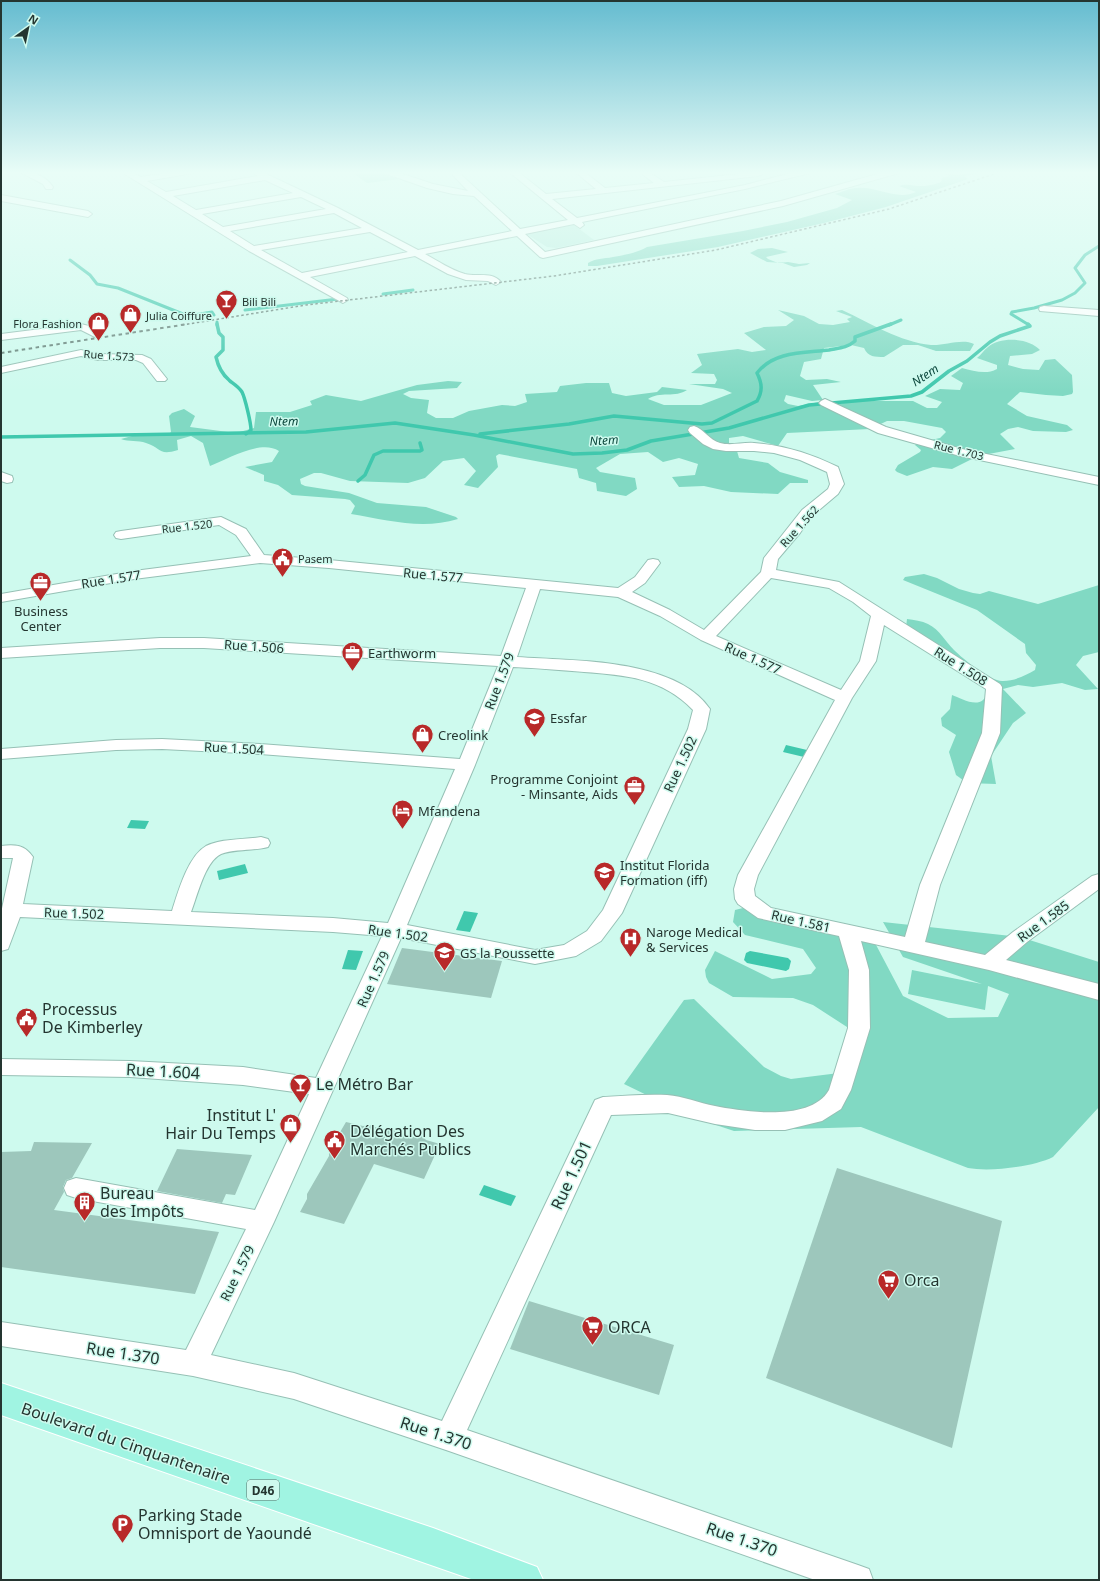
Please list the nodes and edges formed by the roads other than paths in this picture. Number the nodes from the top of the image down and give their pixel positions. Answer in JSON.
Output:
{"nodes":[{"id":1,"x":246,"y":245,"type":"edge"},
{"id":2,"x":277,"y":245,"type":"edge"},
{"id":3,"x":401,"y":245,"type":"edge"},
{"id":4,"x":457,"y":245,"type":"edge"},
{"id":5,"x":533,"y":245,"type":"edge"},
{"id":6,"x":588,"y":245,"type":"edge"},
{"id":7,"x":252,"y":249,"type":"junction"},
{"id":8,"x":417,"y":253,"type":"junction"},
{"id":9,"x":300,"y":276,"type":"junction"},
{"id":10,"x":496,"y":282,"type":"dead end"},
{"id":11,"x":342,"y":300,"type":"dead end"},
{"id":12,"x":1044,"y":309,"type":"dead end"},
{"id":13,"x":1099,"y":313,"type":"edge"},
{"id":14,"x":97,"y":336,"type":"dead end"},
{"id":15,"x":1,"y":337,"type":"edge"},
{"id":16,"x":1,"y":370,"type":"edge"},
{"id":17,"x":161,"y":379,"type":"dead end"},
{"id":18,"x":824,"y":403,"type":"dead end"},
{"id":19,"x":694,"y":430,"type":"dead end"},
{"id":20,"x":1099,"y":480,"type":"edge"},
{"id":21,"x":121,"y":535,"type":"dead end"},
{"id":22,"x":260,"y":559,"type":"junction"},
{"id":23,"x":653,"y":563,"type":"dead end"},
{"id":24,"x":768,"y":573,"type":"junction"},
{"id":25,"x":534,"y":586,"type":"junction"},
{"id":26,"x":621,"y":593,"type":"junction"},
{"id":27,"x":1,"y":598,"type":"edge"},
{"id":28,"x":879,"y":615,"type":"junction"},
{"id":29,"x":706,"y":637,"type":"junction"},
{"id":30,"x":1,"y":653,"type":"edge"},
{"id":31,"x":507,"y":662,"type":"junction"},
{"id":32,"x":844,"y":698,"type":"junction"},
{"id":33,"x":1,"y":754,"type":"edge"},
{"id":34,"x":466,"y":765,"type":"junction"},
{"id":35,"x":261,"y":843,"type":"dead end"},
{"id":36,"x":1,"y":852,"type":"edge"},
{"id":37,"x":1099,"y":880,"type":"edge"},
{"id":38,"x":12,"y":910,"type":"junction"},
{"id":39,"x":179,"y":917,"type":"junction"},
{"id":40,"x":395,"y":930,"type":"junction"},
{"id":41,"x":848,"y":932,"type":"junction"},
{"id":42,"x":1,"y":944,"type":"edge"},
{"id":43,"x":913,"y":948,"type":"junction"},
{"id":44,"x":988,"y":964,"type":"junction"},
{"id":45,"x":1099,"y":992,"type":"edge"},
{"id":46,"x":1,"y":1067,"type":"edge"},
{"id":47,"x":324,"y":1088,"type":"junction"},
{"id":48,"x":76,"y":1188,"type":"dead end"},
{"id":49,"x":262,"y":1222,"type":"junction"},
{"id":50,"x":1,"y":1334,"type":"edge"},
{"id":51,"x":193,"y":1364,"type":"junction"},
{"id":52,"x":1,"y":1399,"type":"edge"},
{"id":53,"x":449,"y":1437,"type":"junction"},
{"id":54,"x":524,"y":1580,"type":"edge"},
{"id":55,"x":858,"y":1580,"type":"edge"}],
"edges":[{"from":1,"to":7,"type":"street"},
{"from":2,"to":7,"type":"street"},
{"from":3,"to":8,"type":"street"},
{"from":4,"to":8,"type":"street"},
{"from":5,"to":6,"type":"street"},
{"from":7,"to":9,"type":"street"},
{"from":8,"to":9,"type":"street"},
{"from":8,"to":10,"type":"street"},
{"from":9,"to":11,"type":"street"},
{"from":12,"to":13,"type":"street"},
{"from":14,"to":15,"type":"street"},
{"from":16,"to":17,"type":"street","name":"Rue 1.573"},
{"from":18,"to":20,"type":"street","name":"Rue 1.703"},
{"from":19,"to":24,"type":"street","name":"Rue 1.562"},
{"from":21,"to":22,"type":"street","name":"Rue 1.520"},
{"from":22,"to":25,"type":"street","name":"Rue 1.577"},
{"from":22,"to":27,"type":"street","name":"Rue 1.577"},
{"from":23,"to":26,"type":"street"},
{"from":24,"to":28,"type":"street","name":"Rue 1.508"},
{"from":24,"to":29,"type":"street","name":"Rue 1.562"},
{"from":25,"to":26,"type":"street","name":"Rue 1.577"},
{"from":25,"to":31,"type":"street","name":"Rue 1.579"},
{"from":26,"to":29,"type":"street","name":"Rue 1.577"},
{"from":28,"to":32,"type":"street","name":"Rue 1.581"},
{"from":28,"to":43,"type":"street","name":"Rue 1.508"},
{"from":29,"to":32,"type":"street","name":"Rue 1.577"},
{"from":30,"to":31,"type":"street","name":"Rue 1.506"},
{"from":31,"to":34,"type":"street","name":"Rue 1.579"},
{"from":31,"to":40,"type":"street","name":"Rue 1.502"},
{"from":32,"to":41,"type":"street","name":"Rue 1.581"},
{"from":33,"to":34,"type":"street","name":"Rue 1.504"},
{"from":34,"to":40,"type":"street","name":"Rue 1.579"},
{"from":35,"to":39,"type":"street"},
{"from":36,"to":38,"type":"street"},
{"from":37,"to":44,"type":"street","name":"Rue 1.585"},
{"from":38,"to":39,"type":"street","name":"Rue 1.502"},
{"from":38,"to":42,"type":"street"},
{"from":39,"to":40,"type":"street","name":"Rue 1.502"},
{"from":40,"to":47,"type":"street","name":"Rue 1.579"},
{"from":41,"to":43,"type":"street","name":"Rue 1.581"},
{"from":41,"to":53,"type":"street","name":"Rue 1.501"},
{"from":43,"to":44,"type":"street","name":"Rue 1.581"},
{"from":44,"to":45,"type":"street","name":"Rue 1.581"},
{"from":46,"to":47,"type":"street","name":"Rue 1.604"},
{"from":47,"to":49,"type":"street","name":"Rue 1.579"},
{"from":48,"to":49,"type":"street"},
{"from":49,"to":51,"type":"street","name":"Rue 1.579"},
{"from":50,"to":51,"type":"street","name":"Rue 1.370"},
{"from":51,"to":53,"type":"street","name":"Rue 1.370"},
{"from":52,"to":54,"type":"main road","name":"Boulevard du Cinquantenaire","number":"D46"},
{"from":53,"to":55,"type":"street","name":"Rue 1.370"}]}
